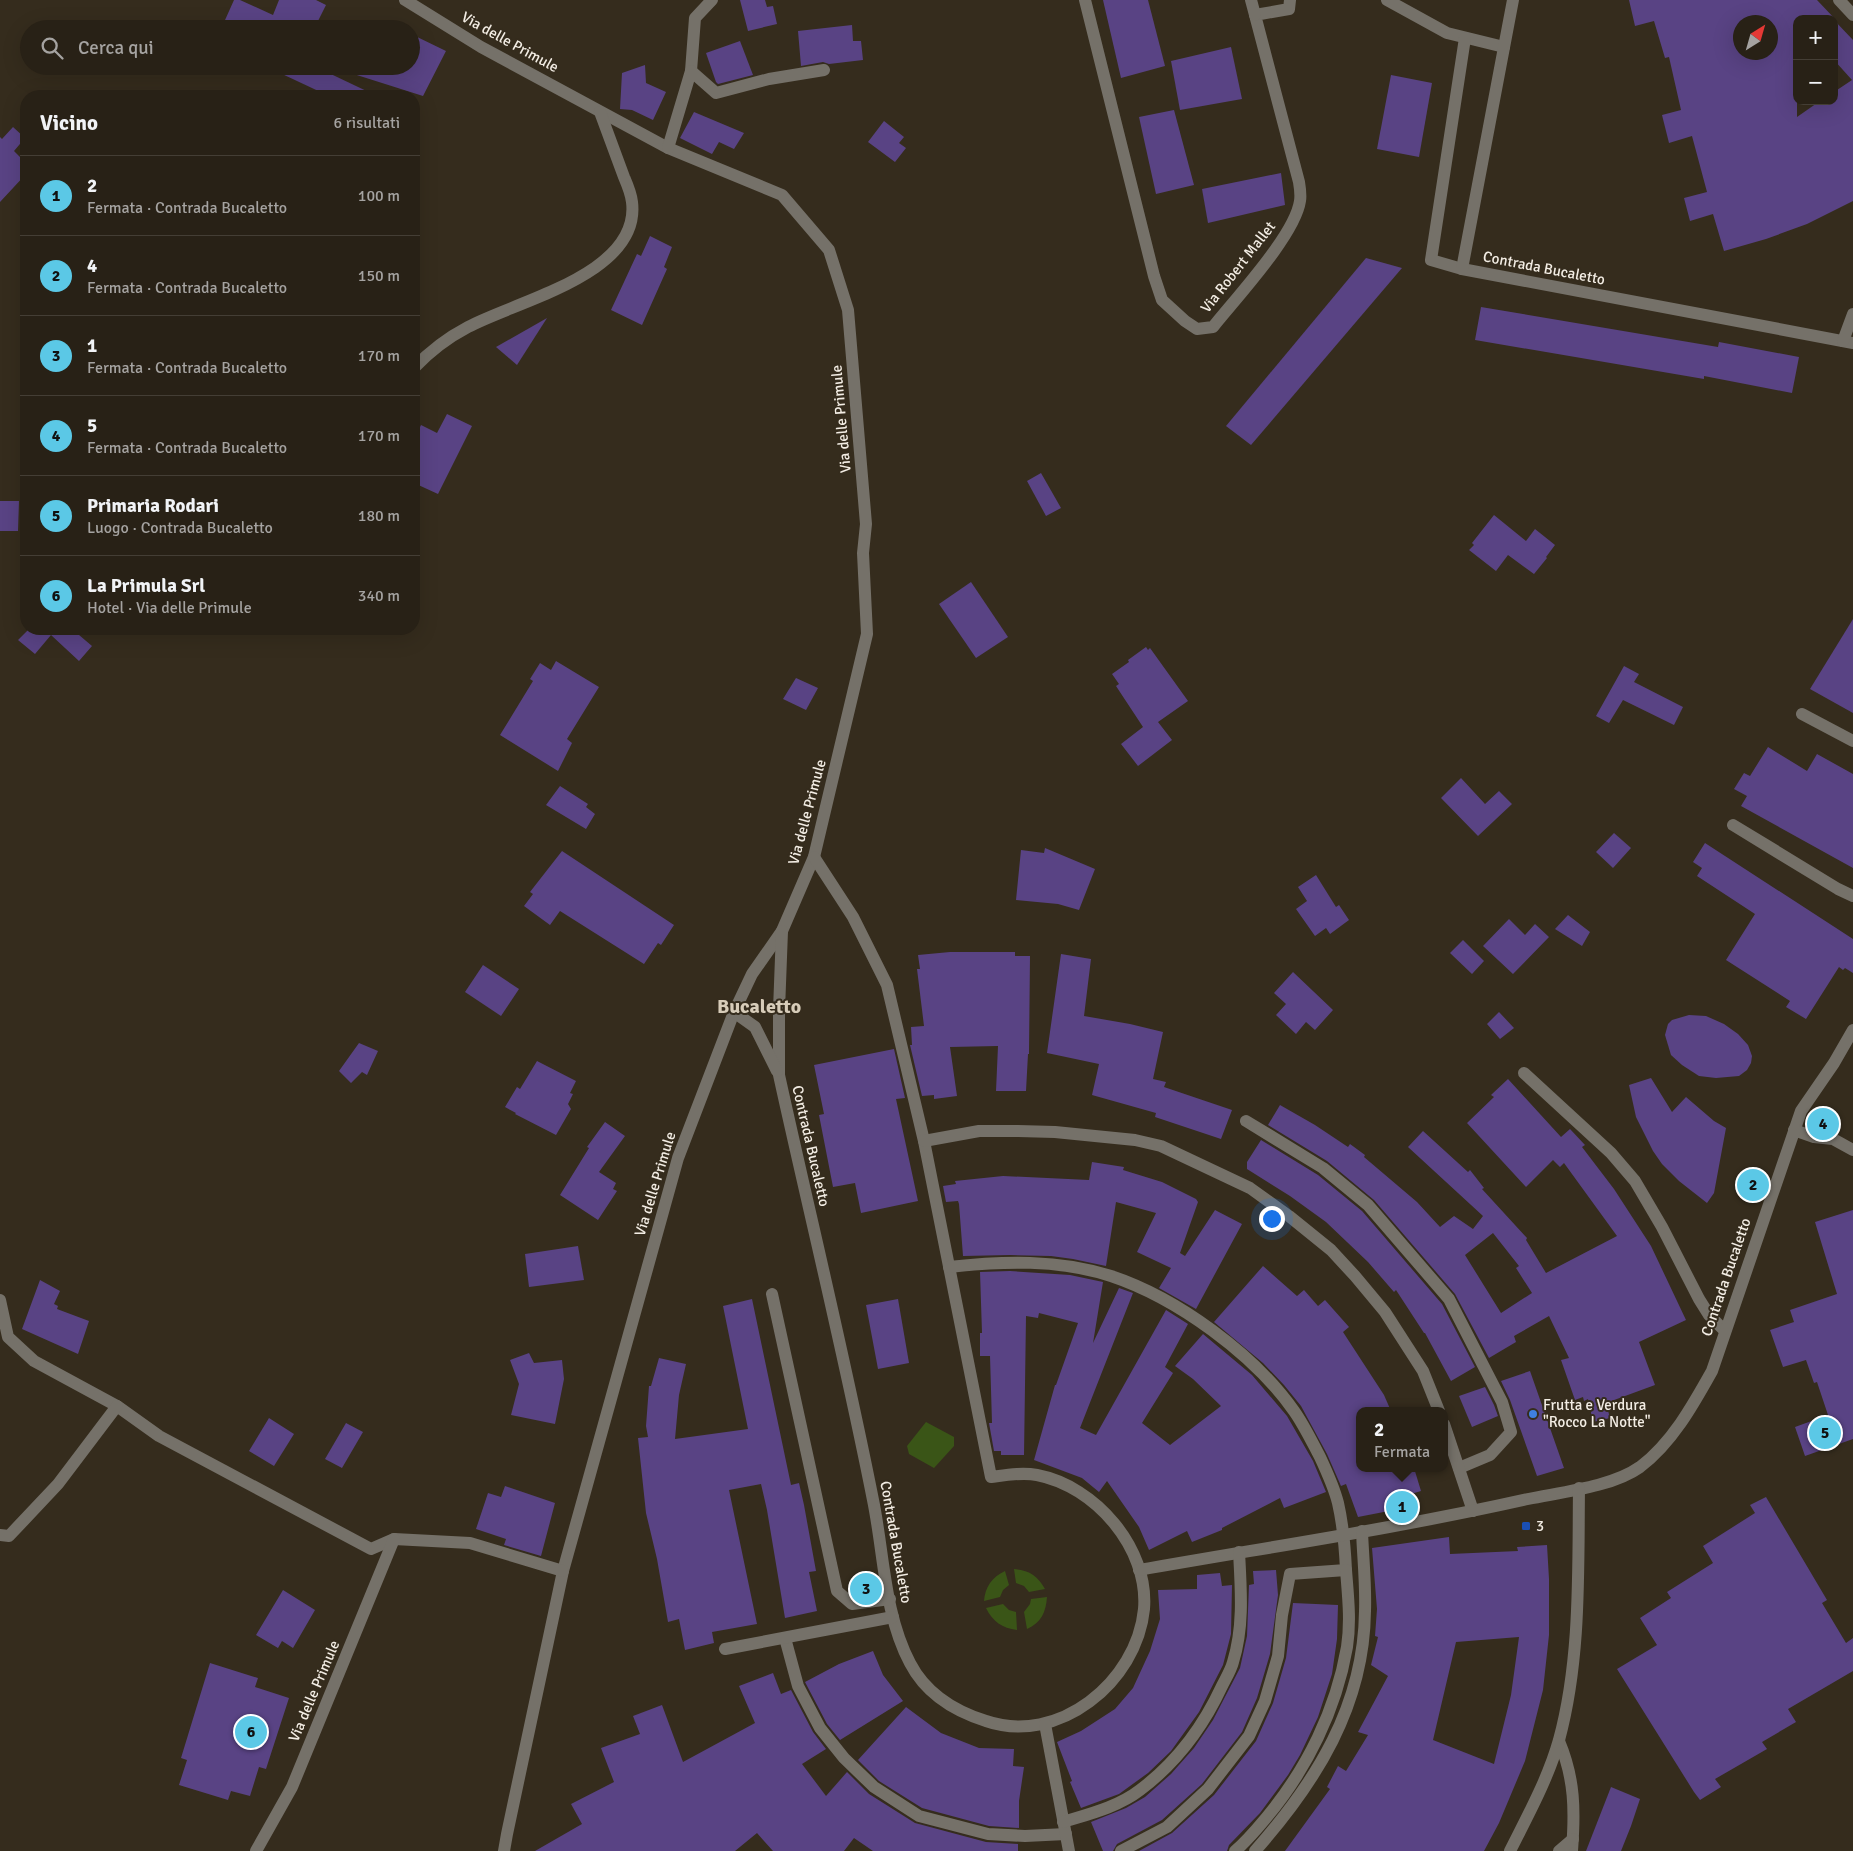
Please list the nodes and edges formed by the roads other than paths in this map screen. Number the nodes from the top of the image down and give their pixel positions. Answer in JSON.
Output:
{"nodes":[{"id":1,"x":404,"y":0,"type":"edge"},
{"id":2,"x":712,"y":0,"type":"edge"},
{"id":3,"x":1085,"y":0,"type":"edge"},
{"id":4,"x":1251,"y":0,"type":"edge"},
{"id":5,"x":1290,"y":0,"type":"edge"},
{"id":6,"x":1387,"y":0,"type":"edge"},
{"id":7,"x":1513,"y":0,"type":"edge"},
{"id":8,"x":1839,"y":0,"type":"edge"},
{"id":9,"x":1255,"y":15,"type":"junction"},
{"id":10,"x":1853,"y":15,"type":"edge"},
{"id":11,"x":1465,"y":38,"type":"junction"},
{"id":12,"x":1504,"y":47,"type":"junction"},
{"id":13,"x":824,"y":70,"type":"dead end"},
{"id":14,"x":691,"y":72,"type":"junction"},
{"id":15,"x":600,"y":112,"type":"junction"},
{"id":16,"x":668,"y":148,"type":"junction"},
{"id":17,"x":1462,"y":270,"type":"junction"},
{"id":18,"x":1853,"y":314,"type":"edge"},
{"id":19,"x":1848,"y":342,"type":"edge"},
{"id":20,"x":420,"y":362,"type":"edge"},
{"id":21,"x":1802,"y":714,"type":"dead end"},
{"id":22,"x":1853,"y":741,"type":"edge"},
{"id":23,"x":1733,"y":826,"type":"dead end"},
{"id":24,"x":814,"y":857,"type":"junction"},
{"id":25,"x":1853,"y":896,"type":"edge"},
{"id":26,"x":782,"y":931,"type":"junction"},
{"id":27,"x":734,"y":1012,"type":"junction"},
{"id":28,"x":1853,"y":1030,"type":"edge"},
{"id":29,"x":1524,"y":1073,"type":"dead end"},
{"id":30,"x":779,"y":1075,"type":"junction"},
{"id":31,"x":1246,"y":1121,"type":"dead end"},
{"id":32,"x":1794,"y":1130,"type":"junction"},
{"id":33,"x":924,"y":1140,"type":"junction"},
{"id":34,"x":1853,"y":1150,"type":"edge"},
{"id":35,"x":949,"y":1267,"type":"junction"},
{"id":36,"x":772,"y":1294,"type":"dead end"},
{"id":37,"x":0,"y":1300,"type":"edge"},
{"id":38,"x":1724,"y":1330,"type":"junction"},
{"id":39,"x":117,"y":1406,"type":"junction"},
{"id":40,"x":1437,"y":1407,"type":"edge"},
{"id":41,"x":1448,"y":1436,"type":"edge"},
{"id":42,"x":1459,"y":1468,"type":"junction"},
{"id":43,"x":1579,"y":1488,"type":"junction"},
{"id":44,"x":1473,"y":1511,"type":"junction"},
{"id":45,"x":1362,"y":1531,"type":"junction"},
{"id":46,"x":1344,"y":1534,"type":"junction"},
{"id":47,"x":0,"y":1535,"type":"edge"},
{"id":48,"x":394,"y":1539,"type":"junction"},
{"id":49,"x":1238,"y":1552,"type":"junction"},
{"id":50,"x":1139,"y":1570,"type":"junction"},
{"id":51,"x":1346,"y":1570,"type":"junction"},
{"id":52,"x":563,"y":1571,"type":"junction"},
{"id":53,"x":890,"y":1599,"type":"junction"},
{"id":54,"x":893,"y":1617,"type":"junction"},
{"id":55,"x":785,"y":1638,"type":"junction"},
{"id":56,"x":725,"y":1649,"type":"dead end"},
{"id":57,"x":1045,"y":1724,"type":"junction"},
{"id":58,"x":1559,"y":1741,"type":"junction"},
{"id":59,"x":1064,"y":1828,"type":"junction"},
{"id":60,"x":1572,"y":1845,"type":"edge"},
{"id":61,"x":256,"y":1851,"type":"edge"},
{"id":62,"x":504,"y":1851,"type":"edge"},
{"id":63,"x":1069,"y":1851,"type":"edge"},
{"id":64,"x":1121,"y":1851,"type":"edge"},
{"id":65,"x":1235,"y":1851,"type":"edge"},
{"id":66,"x":1255,"y":1851,"type":"edge"},
{"id":67,"x":1510,"y":1851,"type":"edge"},
{"id":68,"x":1559,"y":1851,"type":"edge"}],
"edges":[{"from":1,"to":15,"type":"street","name":"Via delle Primule"},
{"from":2,"to":14,"type":"street"},
{"from":3,"to":9,"type":"street","name":"Via Robert Mallet"},
{"from":4,"to":9,"type":"street","name":"Via Robert Mallet"},
{"from":5,"to":9,"type":"street"},
{"from":6,"to":11,"type":"street"},
{"from":7,"to":12,"type":"street","name":"Contrada Bucaletto"},
{"from":8,"to":10,"type":"street"},
{"from":11,"to":12,"type":"street"},
{"from":11,"to":17,"type":"street"},
{"from":12,"to":17,"type":"street","name":"Contrada Bucaletto"},
{"from":13,"to":14,"type":"street"},
{"from":14,"to":16,"type":"street"},
{"from":15,"to":16,"type":"street","name":"Via delle Primule"},
{"from":15,"to":20,"type":"street"},
{"from":16,"to":24,"type":"street","name":"Via delle Primule"},
{"from":17,"to":19,"type":"street","name":"Contrada Bucaletto"},
{"from":18,"to":19,"type":"street","name":"Contrada Bucaletto"},
{"from":21,"to":22,"type":"street"},
{"from":23,"to":25,"type":"street"},
{"from":24,"to":26,"type":"street","name":"Via delle Primule"},
{"from":24,"to":33,"type":"street","name":"Contrada Bucaletto"},
{"from":26,"to":27,"type":"street","name":"Via delle Primule"},
{"from":26,"to":30,"type":"street"},
{"from":27,"to":30,"type":"street"},
{"from":27,"to":52,"type":"street","name":"Via delle Primule"},
{"from":28,"to":32,"type":"street","name":"Contrada Bucaletto"},
{"from":29,"to":38,"type":"street"},
{"from":30,"to":53,"type":"street","name":"Contrada Bucaletto"},
{"from":31,"to":42,"type":"street"},
{"from":32,"to":34,"type":"street"},
{"from":32,"to":38,"type":"street","name":"Contrada Bucaletto"},
{"from":33,"to":35,"type":"street","name":"Contrada Bucaletto"},
{"from":33,"to":40,"type":"street"},
{"from":35,"to":46,"type":"street"},
{"from":35,"to":50,"type":"street","name":"Contrada Bucaletto"},
{"from":36,"to":53,"type":"street"},
{"from":37,"to":39,"type":"street"},
{"from":38,"to":43,"type":"street","name":"Contrada Bucaletto"},
{"from":39,"to":47,"type":"street"},
{"from":39,"to":48,"type":"street"},
{"from":41,"to":42,"type":"street"},
{"from":42,"to":44,"type":"street"},
{"from":43,"to":44,"type":"street","name":"Contrada Bucaletto"},
{"from":43,"to":58,"type":"street"},
{"from":44,"to":45,"type":"street","name":"Contrada Bucaletto"},
{"from":45,"to":46,"type":"street","name":"Contrada Bucaletto"},
{"from":45,"to":66,"type":"street"},
{"from":46,"to":49,"type":"street","name":"Contrada Bucaletto"},
{"from":46,"to":51,"type":"street"},
{"from":48,"to":52,"type":"street"},
{"from":48,"to":61,"type":"street","name":"Via delle Primule"},
{"from":49,"to":50,"type":"street","name":"Contrada Bucaletto"},
{"from":49,"to":59,"type":"street"},
{"from":50,"to":57,"type":"street","name":"Contrada Bucaletto"},
{"from":51,"to":64,"type":"street"},
{"from":51,"to":65,"type":"street"},
{"from":52,"to":62,"type":"street","name":"Via delle Primule"},
{"from":53,"to":54,"type":"street","name":"Contrada Bucaletto"},
{"from":54,"to":55,"type":"street"},
{"from":54,"to":57,"type":"street","name":"Contrada Bucaletto"},
{"from":55,"to":56,"type":"street"},
{"from":55,"to":59,"type":"street"},
{"from":57,"to":59,"type":"street"},
{"from":58,"to":60,"type":"street"},
{"from":58,"to":67,"type":"street"},
{"from":59,"to":63,"type":"street"},
{"from":60,"to":68,"type":"street"}]}
